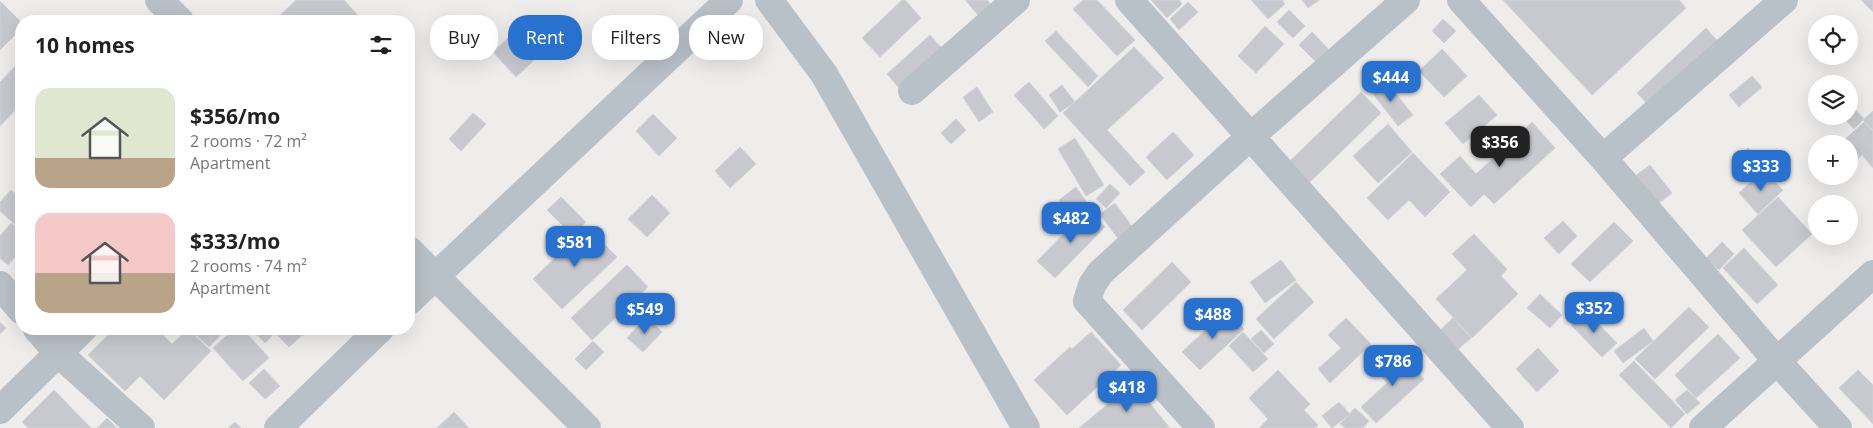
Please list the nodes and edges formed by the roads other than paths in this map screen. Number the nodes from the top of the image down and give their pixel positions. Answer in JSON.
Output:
{"nodes":[{"id":1,"x":159,"y":0,"type":"edge"},
{"id":2,"x":730,"y":0,"type":"edge"},
{"id":3,"x":769,"y":0,"type":"edge"},
{"id":4,"x":1016,"y":0,"type":"edge"},
{"id":5,"x":1129,"y":0,"type":"edge"},
{"id":6,"x":1406,"y":0,"type":"edge"},
{"id":7,"x":1461,"y":0,"type":"edge"},
{"id":8,"x":1784,"y":0,"type":"edge"},
{"id":9,"x":174,"y":15,"type":"edge"},
{"id":10,"x":912,"y":91,"type":"dead end"},
{"id":11,"x":1250,"y":136,"type":"junction"},
{"id":12,"x":1603,"y":158,"type":"junction"},
{"id":13,"x":415,"y":256,"type":"edge"},
{"id":14,"x":1873,"y":274,"type":"edge"},
{"id":15,"x":434,"y":276,"type":"junction"},
{"id":16,"x":0,"y":285,"type":"edge"},
{"id":17,"x":415,"y":295,"type":"edge"},
{"id":18,"x":15,"y":303,"type":"edge"},
{"id":19,"x":42,"y":335,"type":"edge"},
{"id":20,"x":77,"y":335,"type":"edge"},
{"id":21,"x":374,"y":335,"type":"edge"},
{"id":22,"x":58,"y":353,"type":"junction"},
{"id":23,"x":1777,"y":361,"type":"junction"},
{"id":24,"x":0,"y":410,"type":"edge"},
{"id":25,"x":141,"y":428,"type":"edge"},
{"id":26,"x":278,"y":428,"type":"edge"},
{"id":27,"x":587,"y":428,"type":"edge"},
{"id":28,"x":1026,"y":428,"type":"edge"},
{"id":29,"x":1201,"y":428,"type":"edge"},
{"id":30,"x":1510,"y":428,"type":"edge"},
{"id":31,"x":1703,"y":428,"type":"edge"},
{"id":32,"x":1838,"y":428,"type":"edge"}],
"edges":[{"from":1,"to":9,"type":"street"},
{"from":2,"to":15,"type":"street"},
{"from":3,"to":28,"type":"street"},
{"from":4,"to":10,"type":"street"},
{"from":5,"to":11,"type":"street"},
{"from":6,"to":11,"type":"street"},
{"from":7,"to":12,"type":"street"},
{"from":8,"to":12,"type":"street"},
{"from":11,"to":29,"type":"street"},
{"from":11,"to":30,"type":"street"},
{"from":12,"to":23,"type":"street"},
{"from":13,"to":15,"type":"street"},
{"from":14,"to":23,"type":"street"},
{"from":15,"to":17,"type":"street"},
{"from":15,"to":27,"type":"street"},
{"from":16,"to":18,"type":"street"},
{"from":19,"to":22,"type":"street"},
{"from":20,"to":22,"type":"street"},
{"from":21,"to":26,"type":"street"},
{"from":22,"to":24,"type":"street"},
{"from":22,"to":25,"type":"street"},
{"from":23,"to":31,"type":"street"},
{"from":23,"to":32,"type":"street"}]}
